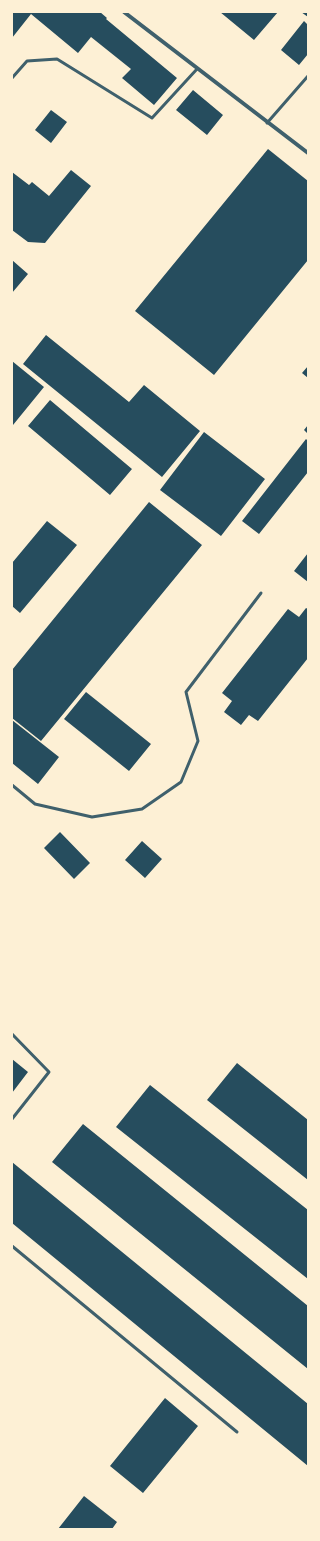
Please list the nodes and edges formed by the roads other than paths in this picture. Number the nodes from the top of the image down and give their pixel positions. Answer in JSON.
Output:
{"nodes":[{"id":1,"x":124,"y":12,"type":"edge"},
{"id":2,"x":197,"y":69,"type":"junction"},
{"id":3,"x":308,"y":76,"type":"edge"},
{"id":4,"x":12,"y":78,"type":"edge"},
{"id":5,"x":266,"y":123,"type":"junction"},
{"id":6,"x":308,"y":154,"type":"edge"},
{"id":7,"x":261,"y":593,"type":"dead end"},
{"id":8,"x":12,"y":785,"type":"edge"},
{"id":9,"x":12,"y":1034,"type":"edge"},
{"id":10,"x":12,"y":1119,"type":"edge"},
{"id":11,"x":12,"y":1246,"type":"edge"},
{"id":12,"x":238,"y":1432,"type":"dead end"}],
"edges":[{"from":1,"to":2,"type":"street"},
{"from":2,"to":4,"type":"lane"},
{"from":2,"to":5,"type":"street"},
{"from":3,"to":5,"type":"lane"},
{"from":5,"to":6,"type":"street"},
{"from":7,"to":8,"type":"lane"},
{"from":9,"to":10,"type":"lane"},
{"from":11,"to":12,"type":"lane"}]}
